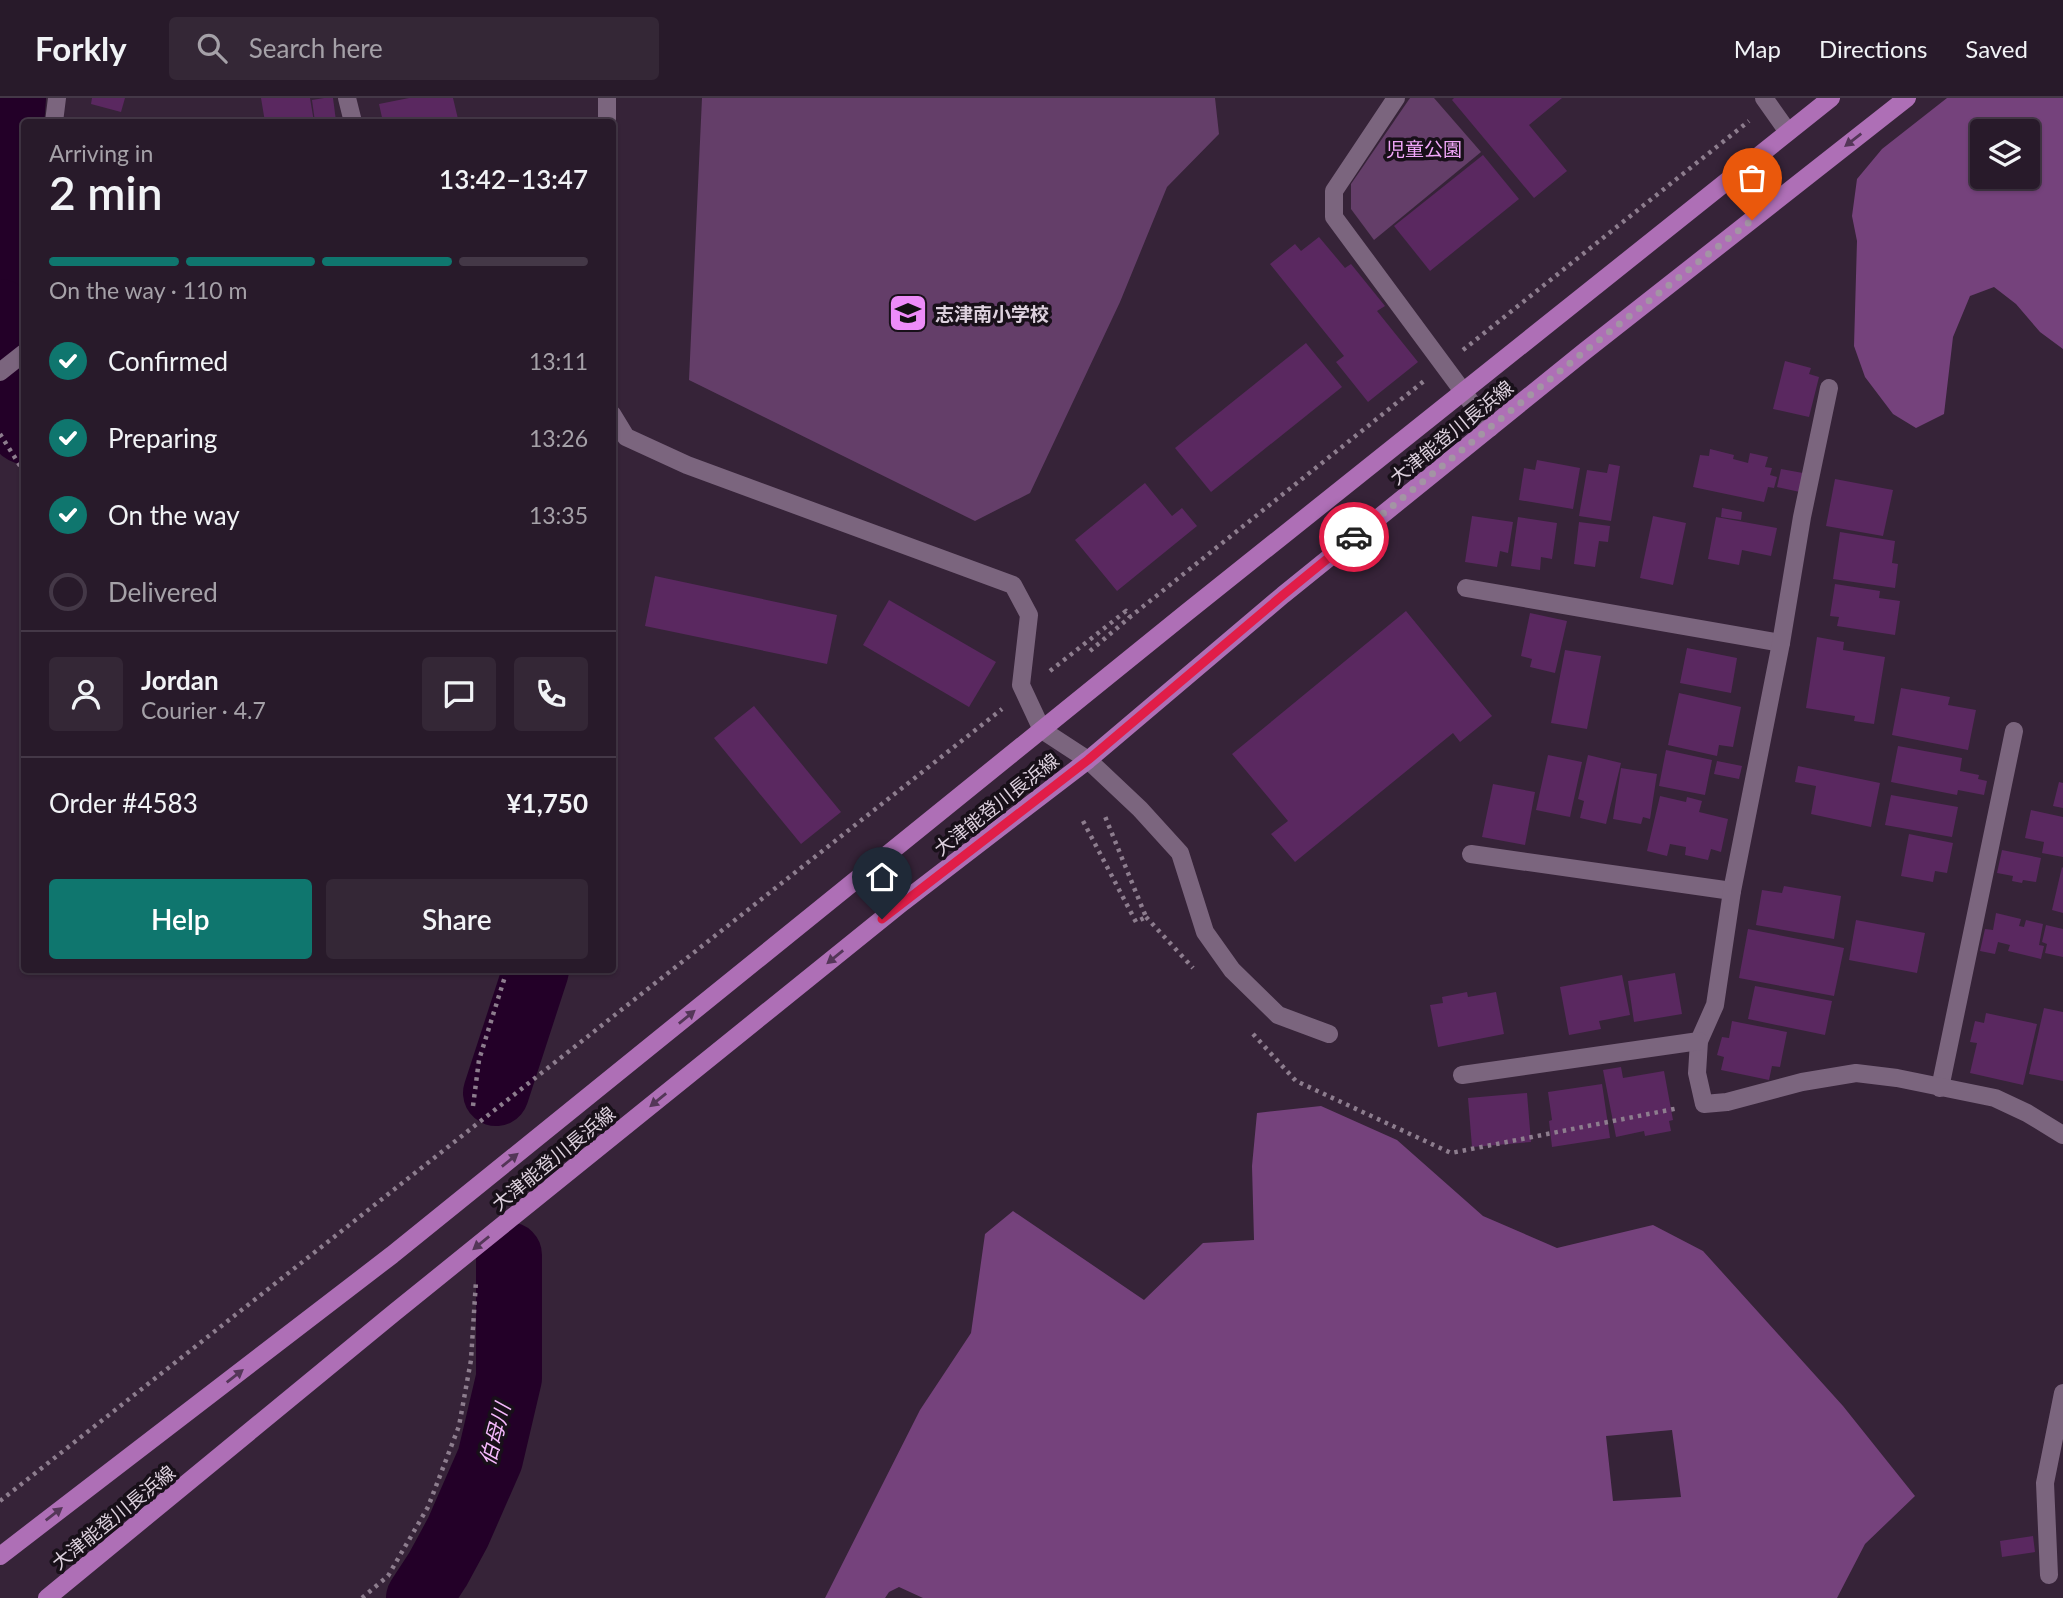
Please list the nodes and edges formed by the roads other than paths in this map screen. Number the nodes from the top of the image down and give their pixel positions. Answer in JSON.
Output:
{"nodes":[{"id":1,"x":57,"y":98,"type":"edge"},
{"id":2,"x":347,"y":98,"type":"edge"},
{"id":3,"x":607,"y":98,"type":"edge"},
{"id":4,"x":1396,"y":98,"type":"edge"},
{"id":5,"x":1764,"y":98,"type":"edge"},
{"id":6,"x":1831,"y":98,"type":"edge"},
{"id":7,"x":1907,"y":98,"type":"edge"},
{"id":8,"x":54,"y":119,"type":"edge"},
{"id":9,"x":352,"y":119,"type":"edge"},
{"id":10,"x":607,"y":119,"type":"edge"},
{"id":11,"x":1788,"y":132,"type":"junction"},
{"id":12,"x":21,"y":356,"type":"edge"},
{"id":13,"x":0,"y":372,"type":"edge"},
{"id":14,"x":1829,"y":388,"type":"dead end"},
{"id":15,"x":1463,"y":392,"type":"junction"},
{"id":16,"x":616,"y":421,"type":"edge"},
{"id":17,"x":1490,"y":428,"type":"junction"},
{"id":18,"x":1466,"y":588,"type":"dead end"},
{"id":19,"x":1781,"y":643,"type":"junction"},
{"id":20,"x":1042,"y":730,"type":"junction"},
{"id":21,"x":2014,"y":731,"type":"dead end"},
{"id":22,"x":1088,"y":760,"type":"junction"},
{"id":23,"x":1471,"y":854,"type":"dead end"},
{"id":24,"x":1731,"y":891,"type":"junction"},
{"id":25,"x":1329,"y":1034,"type":"dead end"},
{"id":26,"x":1699,"y":1041,"type":"junction"},
{"id":27,"x":1462,"y":1075,"type":"dead end"},
{"id":28,"x":1940,"y":1088,"type":"junction"},
{"id":29,"x":2063,"y":1135,"type":"edge"},
{"id":30,"x":2063,"y":1393,"type":"edge"},
{"id":31,"x":0,"y":1556,"type":"edge"},
{"id":32,"x":2049,"y":1575,"type":"dead end"},
{"id":33,"x":47,"y":1598,"type":"edge"}],
"edges":[{"from":1,"to":8,"type":"street"},
{"from":2,"to":9,"type":"street"},
{"from":3,"to":10,"type":"street"},
{"from":4,"to":15,"type":"street"},
{"from":5,"to":11,"type":"street"},
{"from":6,"to":11,"type":"main road","name":"大津能登川長浜線"},
{"from":7,"to":17,"type":"main road","name":"大津能登川長浜線","one_way":true},
{"from":11,"to":15,"type":"main road","name":"大津能登川長浜線"},
{"from":12,"to":13,"type":"street"},
{"from":14,"to":19,"type":"street"},
{"from":15,"to":17,"type":"street"},
{"from":15,"to":20,"type":"main road","name":"大津能登川長浜線"},
{"from":16,"to":20,"type":"street"},
{"from":17,"to":22,"type":"main road","name":"大津能登川長浜線"},
{"from":18,"to":19,"type":"street"},
{"from":19,"to":24,"type":"street"},
{"from":20,"to":22,"type":"street"},
{"from":31,"to":20,"type":"main road","name":"大津能登川長浜線","one_way":true},
{"from":21,"to":28,"type":"street"},
{"from":22,"to":25,"type":"street"},
{"from":22,"to":33,"type":"main road","name":"大津能登川長浜線","one_way":true},
{"from":23,"to":24,"type":"street"},
{"from":24,"to":26,"type":"street"},
{"from":26,"to":27,"type":"street"},
{"from":26,"to":28,"type":"street"},
{"from":28,"to":29,"type":"street"},
{"from":30,"to":32,"type":"street"}]}
